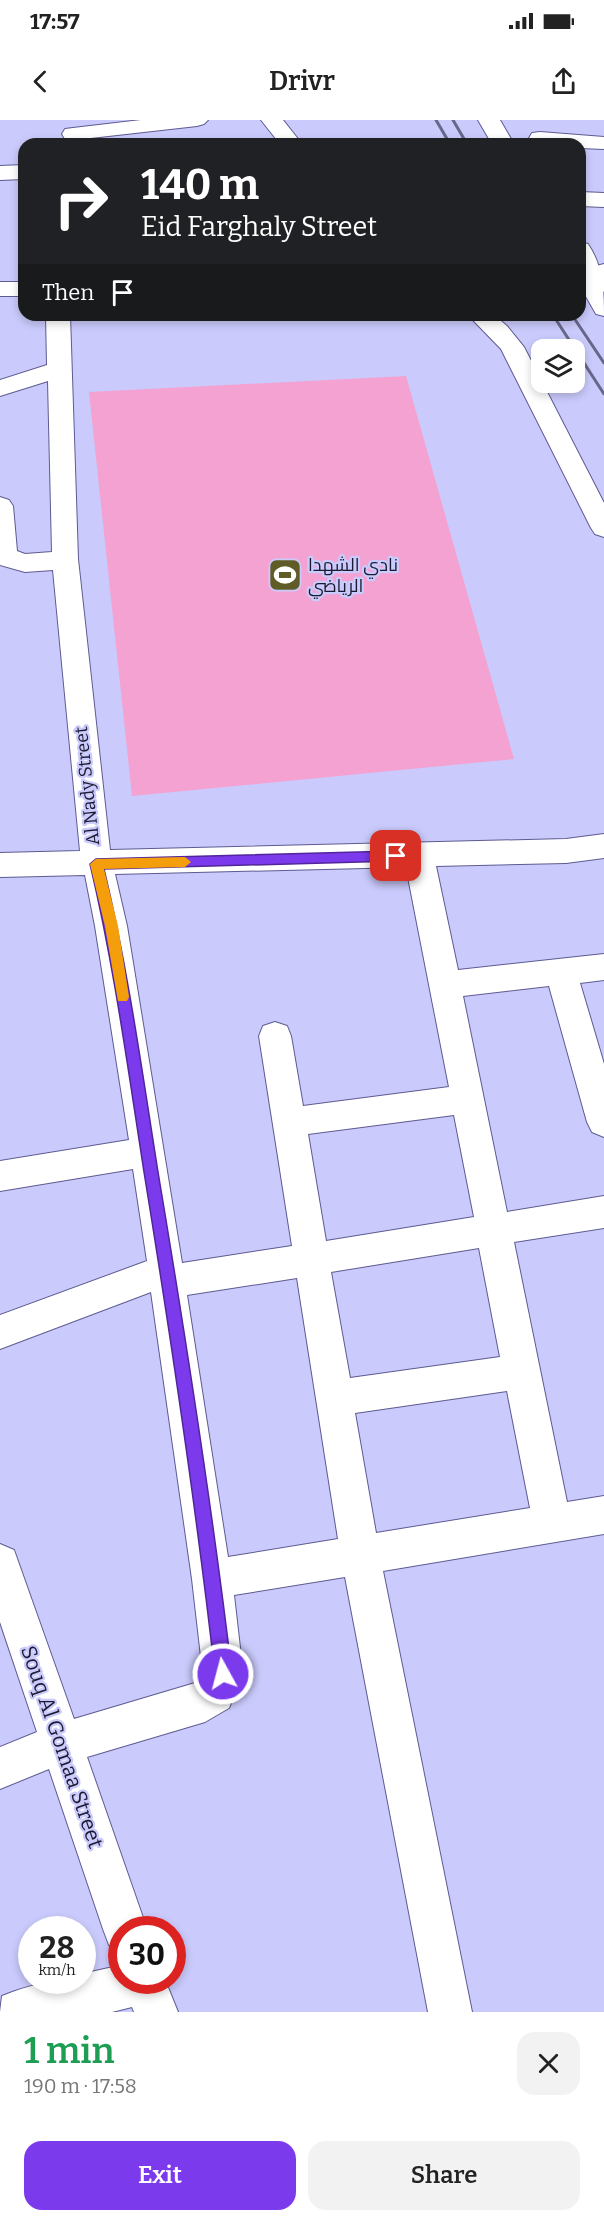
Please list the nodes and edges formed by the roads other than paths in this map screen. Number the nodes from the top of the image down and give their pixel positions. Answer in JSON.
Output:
{"nodes":[{"id":1,"x":197,"y":120,"type":"edge"},
{"id":2,"x":272,"y":120,"type":"edge"},
{"id":3,"x":489,"y":120,"type":"edge"},
{"id":4,"x":72,"y":133,"type":"edge"},
{"id":5,"x":541,"y":134,"type":"edge"},
{"id":6,"x":286,"y":138,"type":"edge"},
{"id":7,"x":500,"y":138,"type":"edge"},
{"id":8,"x":569,"y":138,"type":"edge"},
{"id":9,"x":586,"y":140,"type":"edge"},
{"id":10,"x":604,"y":143,"type":"edge"},
{"id":11,"x":18,"y":172,"type":"edge"},
{"id":12,"x":0,"y":173,"type":"edge"},
{"id":13,"x":586,"y":199,"type":"edge"},
{"id":14,"x":604,"y":200,"type":"edge"},
{"id":15,"x":586,"y":261,"type":"edge"},
{"id":16,"x":0,"y":289,"type":"edge"},
{"id":17,"x":18,"y":289,"type":"edge"},
{"id":18,"x":597,"y":290,"type":"edge"},
{"id":19,"x":58,"y":321,"type":"edge"},
{"id":20,"x":487,"y":321,"type":"edge"},
{"id":21,"x":58,"y":370,"type":"junction"},
{"id":22,"x":0,"y":388,"type":"edge"},
{"id":23,"x":0,"y":506,"type":"edge"},
{"id":24,"x":604,"y":528,"type":"edge"},
{"id":25,"x":65,"y":559,"type":"junction"},
{"id":26,"x":604,"y":846,"type":"edge"},
{"id":27,"x":566,"y":852,"type":"junction"},
{"id":28,"x":419,"y":855,"type":"junction"},
{"id":29,"x":604,"y":859,"type":"edge"},
{"id":30,"x":96,"y":864,"type":"junction"},
{"id":31,"x":0,"y":865,"type":"edge"},
{"id":32,"x":604,"y":967,"type":"edge"},
{"id":33,"x":561,"y":972,"type":"junction"},
{"id":34,"x":445,"y":985,"type":"junction"},
{"id":35,"x":275,"y":1036,"type":"dead end"},
{"id":36,"x":599,"y":1086,"type":"edge"},
{"id":37,"x":468,"y":1100,"type":"junction"},
{"id":38,"x":289,"y":1122,"type":"junction"},
{"id":39,"x":604,"y":1122,"type":"edge"},
{"id":40,"x":148,"y":1152,"type":"junction"},
{"id":41,"x":0,"y":1176,"type":"edge"},
{"id":42,"x":604,"y":1212,"type":"edge"},
{"id":43,"x":494,"y":1229,"type":"junction"},
{"id":44,"x":312,"y":1258,"type":"junction"},
{"id":45,"x":168,"y":1276,"type":"junction"},
{"id":46,"x":0,"y":1332,"type":"edge"},
{"id":47,"x":521,"y":1371,"type":"junction"},
{"id":48,"x":335,"y":1398,"type":"junction"},
{"id":49,"x":604,"y":1515,"type":"edge"},
{"id":50,"x":552,"y":1524,"type":"junction"},
{"id":51,"x":360,"y":1555,"type":"junction"},
{"id":52,"x":0,"y":1566,"type":"edge"},
{"id":53,"x":212,"y":1579,"type":"junction"},
{"id":54,"x":60,"y":1744,"type":"junction"},
{"id":55,"x":0,"y":1768,"type":"edge"},
{"id":56,"x":120,"y":1916,"type":"edge"},
{"id":57,"x":129,"y":1994,"type":"edge"},
{"id":58,"x":18,"y":2012,"type":"edge"},
{"id":59,"x":450,"y":2012,"type":"edge"}],
"edges":[{"from":1,"to":4,"type":"street"},
{"from":2,"to":6,"type":"street"},
{"from":3,"to":7,"type":"street"},
{"from":5,"to":8,"type":"street"},
{"from":9,"to":10,"type":"street"},
{"from":11,"to":12,"type":"street"},
{"from":13,"to":14,"type":"street"},
{"from":15,"to":18,"type":"street"},
{"from":16,"to":17,"type":"street"},
{"from":19,"to":21,"type":"street","name":"Al Nady Street"},
{"from":20,"to":24,"type":"street"},
{"from":21,"to":22,"type":"street"},
{"from":21,"to":25,"type":"street","name":"Al Nady Street"},
{"from":23,"to":25,"type":"street"},
{"from":25,"to":30,"type":"street","name":"Al Nady Street"},
{"from":26,"to":27,"type":"street"},
{"from":27,"to":28,"type":"street"},
{"from":27,"to":29,"type":"street"},
{"from":28,"to":30,"type":"street"},
{"from":28,"to":34,"type":"street"},
{"from":30,"to":31,"type":"street"},
{"from":30,"to":40,"type":"street","name":"Al Nady Street"},
{"from":32,"to":33,"type":"street"},
{"from":33,"to":34,"type":"street"},
{"from":33,"to":36,"type":"street"},
{"from":34,"to":37,"type":"street"},
{"from":35,"to":38,"type":"street"},
{"from":36,"to":39,"type":"street"},
{"from":37,"to":38,"type":"street"},
{"from":37,"to":43,"type":"street"},
{"from":38,"to":44,"type":"street"},
{"from":40,"to":41,"type":"street"},
{"from":40,"to":45,"type":"street","name":"Al Nady Street"},
{"from":42,"to":43,"type":"street"},
{"from":43,"to":44,"type":"street"},
{"from":43,"to":47,"type":"street"},
{"from":44,"to":45,"type":"street"},
{"from":44,"to":48,"type":"street"},
{"from":45,"to":46,"type":"street"},
{"from":45,"to":53,"type":"street","name":"Al Nady Street"},
{"from":47,"to":48,"type":"street"},
{"from":47,"to":50,"type":"street"},
{"from":48,"to":51,"type":"street"},
{"from":49,"to":50,"type":"street"},
{"from":50,"to":51,"type":"street"},
{"from":51,"to":53,"type":"street"},
{"from":51,"to":59,"type":"street"},
{"from":52,"to":54,"type":"street","name":"Souq Al Gomaa Street"},
{"from":53,"to":54,"type":"street","name":"Al Nady Street"},
{"from":54,"to":55,"type":"street"},
{"from":54,"to":56,"type":"street","name":"Souq Al Gomaa Street"},
{"from":57,"to":58,"type":"street"}]}
